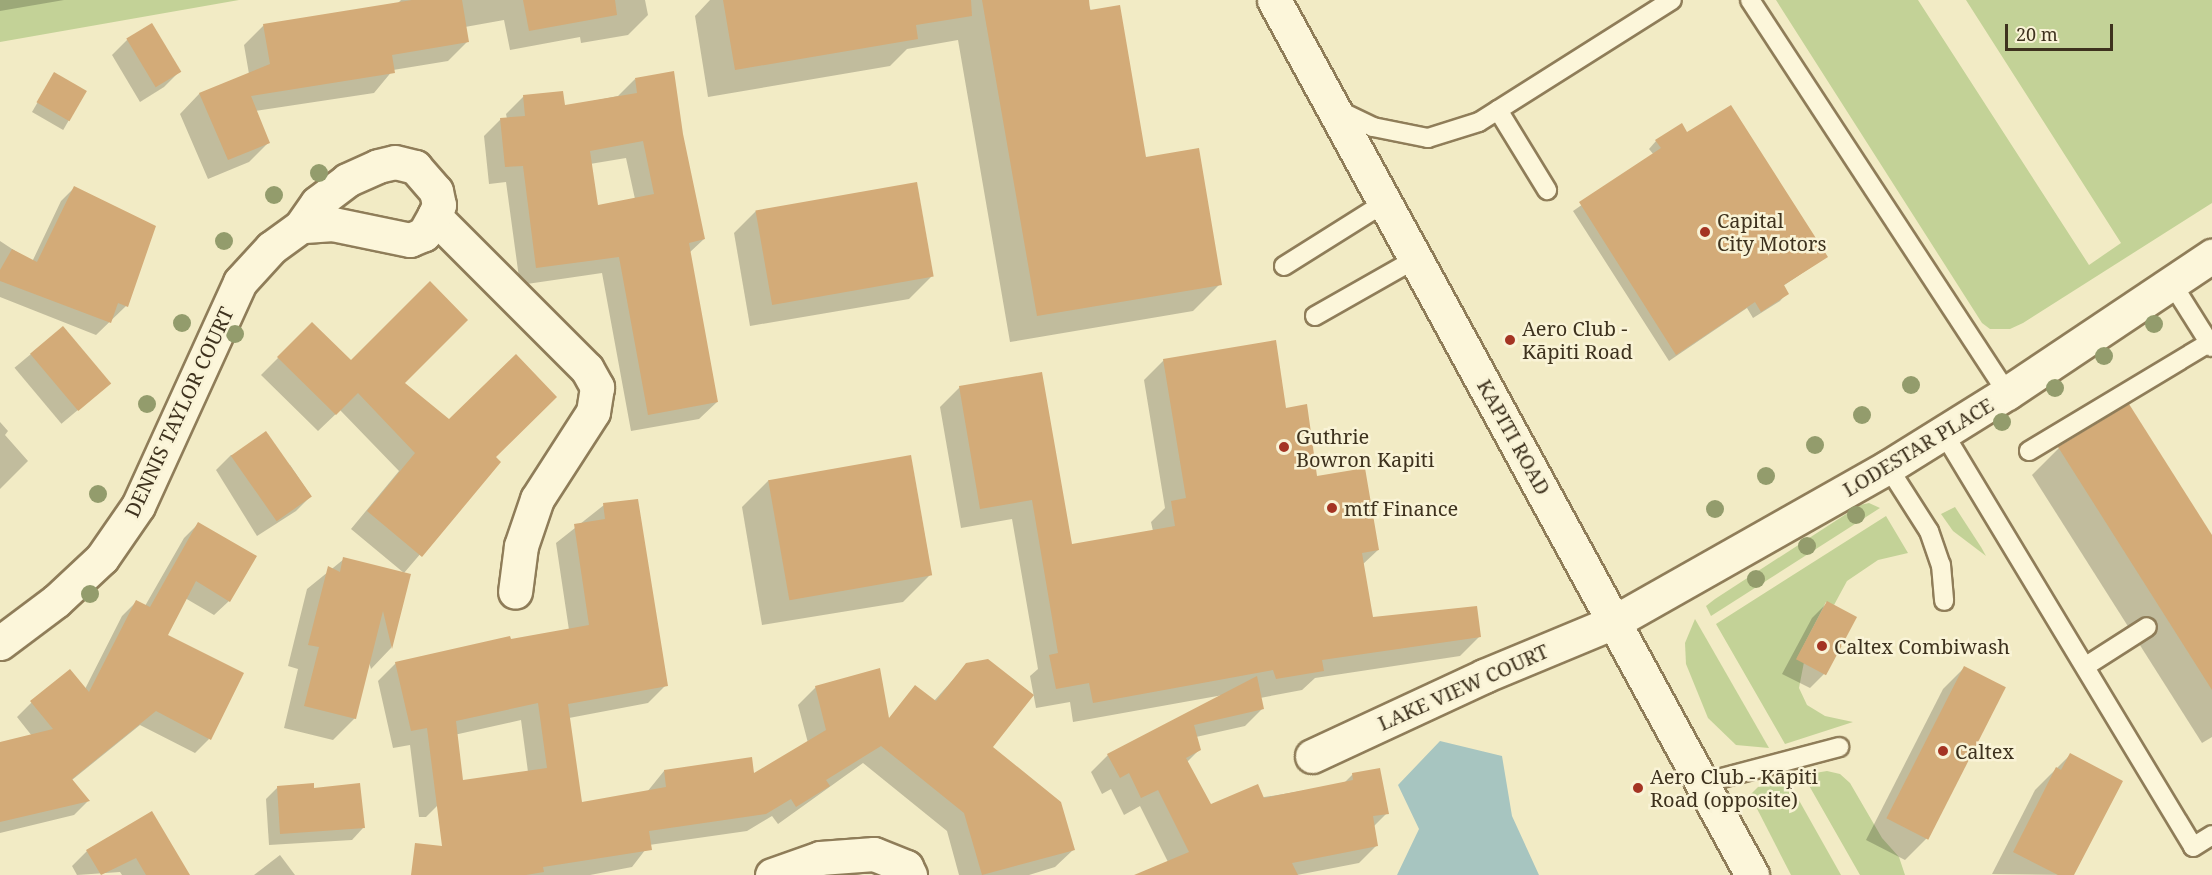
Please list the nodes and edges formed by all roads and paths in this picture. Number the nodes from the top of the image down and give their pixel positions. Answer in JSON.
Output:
{"nodes":[{"id":1,"x":1274,"y":0,"type":"edge"},
{"id":2,"x":1672,"y":0,"type":"edge"},
{"id":3,"x":1750,"y":0,"type":"edge"},
{"id":4,"x":1332,"y":107,"type":"junction"},
{"id":5,"x":1498,"y":110,"type":"junction"},
{"id":6,"x":1547,"y":190,"type":"dead end"},
{"id":7,"x":1386,"y":202,"type":"junction"},
{"id":8,"x":434,"y":216,"type":"junction"},
{"id":9,"x":301,"y":226,"type":"junction"},
{"id":10,"x":2212,"y":256,"type":"edge"},
{"id":11,"x":1417,"y":258,"type":"junction"},
{"id":12,"x":1284,"y":266,"type":"dead end"},
{"id":13,"x":2171,"y":282,"type":"junction"},
{"id":14,"x":1315,"y":316,"type":"dead end"},
{"id":15,"x":2211,"y":345,"type":"edge"},
{"id":16,"x":2007,"y":393,"type":"junction"},
{"id":17,"x":1943,"y":432,"type":"junction"},
{"id":18,"x":2029,"y":451,"type":"dead end"},
{"id":19,"x":1888,"y":467,"type":"junction"},
{"id":20,"x":515,"y":592,"type":"dead end"},
{"id":21,"x":1944,"y":601,"type":"dead end"},
{"id":22,"x":1614,"y":622,"type":"junction"},
{"id":23,"x":2147,"y":627,"type":"dead end"},
{"id":24,"x":0,"y":643,"type":"edge"},
{"id":25,"x":2086,"y":666,"type":"junction"},
{"id":26,"x":1839,"y":747,"type":"dead end"},
{"id":27,"x":1312,"y":756,"type":"dead end"},
{"id":28,"x":1703,"y":783,"type":"junction"},
{"id":29,"x":2212,"y":835,"type":"edge"},
{"id":30,"x":772,"y":875,"type":"edge"},
{"id":31,"x":910,"y":875,"type":"edge"},
{"id":32,"x":1752,"y":875,"type":"edge"}],
"edges":[{"from":1,"to":4,"type":"street","name":"KAPITI ROAD"},
{"from":2,"to":5,"type":"lane"},
{"from":3,"to":16,"type":"lane"},
{"from":4,"to":5,"type":"lane"},
{"from":4,"to":7,"type":"street","name":"KAPITI ROAD"},
{"from":5,"to":6,"type":"lane"},
{"from":7,"to":11,"type":"street","name":"KAPITI ROAD"},
{"from":7,"to":12,"type":"lane"},
{"from":8,"to":9,"type":"street"},
{"from":8,"to":9,"type":"street","name":"DENNIS TAYLOR COURT"},
{"from":8,"to":20,"type":"street"},
{"from":9,"to":24,"type":"street","name":"DENNIS TAYLOR COURT"},
{"from":10,"to":13,"type":"street","name":"LODESTAR PLACE"},
{"from":11,"to":14,"type":"lane"},
{"from":11,"to":22,"type":"street","name":"KAPITI ROAD"},
{"from":13,"to":15,"type":"lane"},
{"from":13,"to":16,"type":"street","name":"LODESTAR PLACE"},
{"from":15,"to":18,"type":"lane"},
{"from":16,"to":17,"type":"street","name":"LODESTAR PLACE"},
{"from":17,"to":19,"type":"street","name":"LODESTAR PLACE"},
{"from":17,"to":25,"type":"lane"},
{"from":19,"to":21,"type":"lane"},
{"from":19,"to":22,"type":"street","name":"LODESTAR PLACE"},
{"from":22,"to":27,"type":"street","name":"LAKE VIEW COURT"},
{"from":22,"to":28,"type":"street","name":"KAPITI ROAD"},
{"from":23,"to":25,"type":"lane"},
{"from":25,"to":29,"type":"lane"},
{"from":26,"to":28,"type":"lane"},
{"from":28,"to":32,"type":"street","name":"KAPITI ROAD"},
{"from":30,"to":31,"type":"street"}]}
